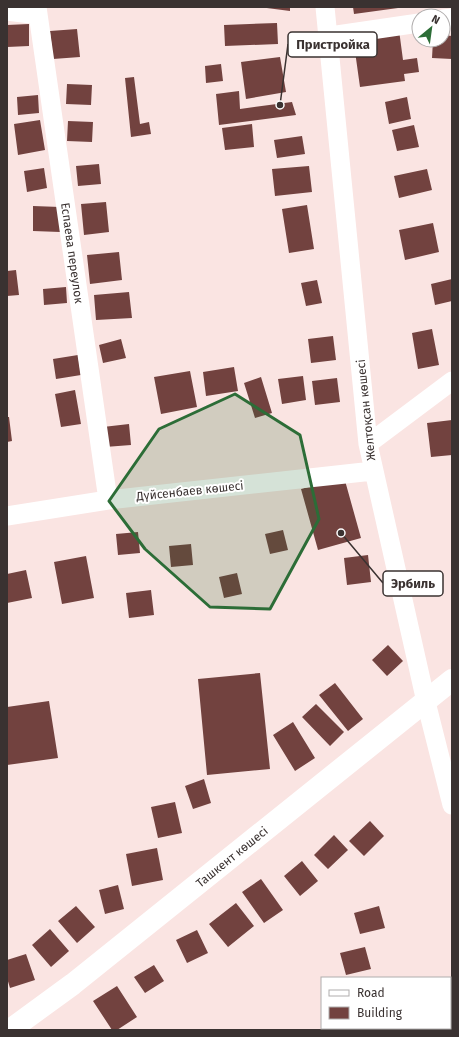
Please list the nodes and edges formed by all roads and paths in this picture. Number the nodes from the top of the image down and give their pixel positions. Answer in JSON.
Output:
{"nodes":[{"id":1,"x":325,"y":7,"type":"edge"},
{"id":2,"x":7,"y":11,"type":"edge"},
{"id":3,"x":37,"y":11,"type":"edge"},
{"id":4,"x":411,"y":24,"type":"edge"},
{"id":5,"x":330,"y":36,"type":"junction"},
{"id":6,"x":452,"y":381,"type":"edge"},
{"id":7,"x":368,"y":444,"type":"junction"},
{"id":8,"x":373,"y":471,"type":"junction"},
{"id":9,"x":108,"y":500,"type":"junction"},
{"id":10,"x":7,"y":516,"type":"edge"},
{"id":11,"x":452,"y":680,"type":"edge"},
{"id":12,"x":426,"y":702,"type":"junction"},
{"id":13,"x":452,"y":805,"type":"edge"},
{"id":14,"x":10,"y":1030,"type":"edge"}],
"edges":[{"from":1,"to":5,"type":"street","name":"Желтоқсан көшесі"},
{"from":2,"to":3,"type":"street"},
{"from":3,"to":9,"type":"street","name":"Еспаева переулок"},
{"from":4,"to":5,"type":"street"},
{"from":5,"to":7,"type":"street","name":"Желтоқсан көшесі"},
{"from":6,"to":7,"type":"street"},
{"from":7,"to":8,"type":"street","name":"Желтоқсан көшесі"},
{"from":8,"to":9,"type":"street","name":"Дүйсенбаев көшесі"},
{"from":8,"to":12,"type":"street","name":"Желтоқсан көшесі"},
{"from":9,"to":10,"type":"street","name":"Дүйсенбаев көшесі"},
{"from":11,"to":12,"type":"main road","name":"Ташкент көшесі"},
{"from":12,"to":13,"type":"street","name":"Желтоқсан көшесі"},
{"from":12,"to":14,"type":"main road","name":"Ташкент көшесі"}]}
